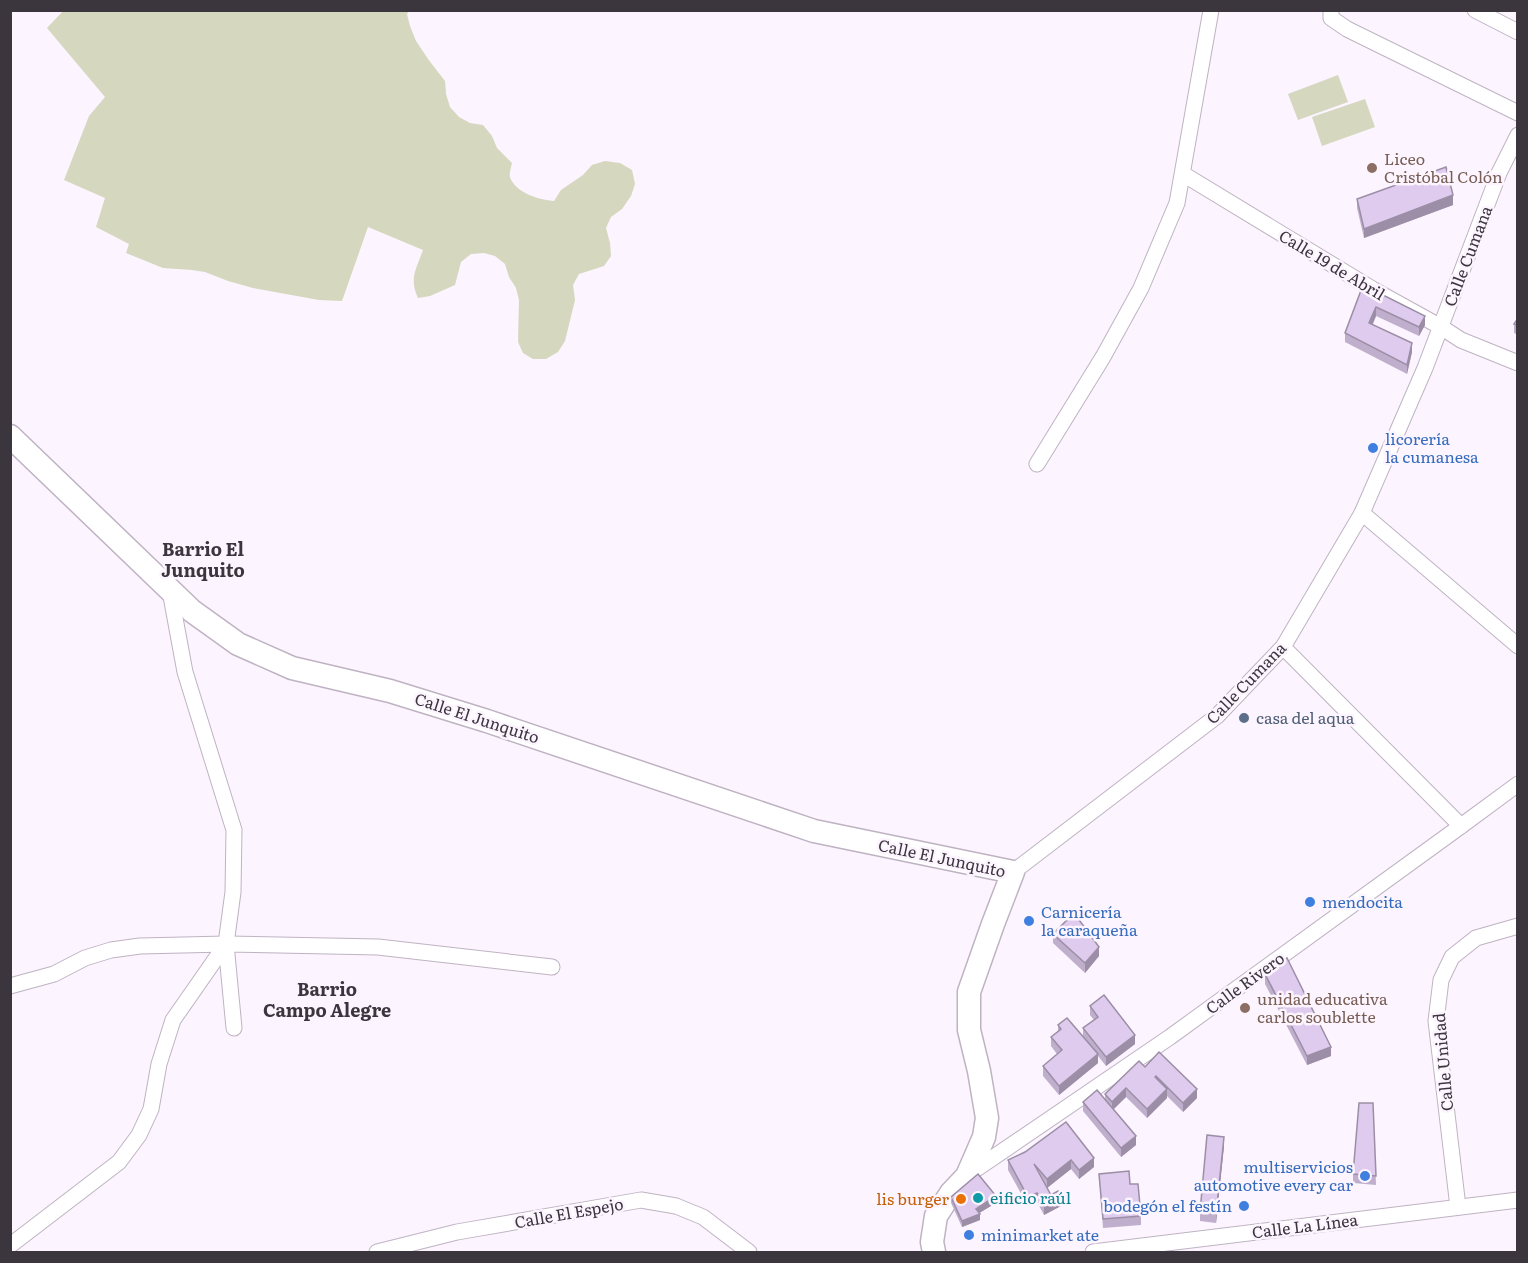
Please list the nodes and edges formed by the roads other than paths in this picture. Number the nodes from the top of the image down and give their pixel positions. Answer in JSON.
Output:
{"nodes":[{"id":1,"x":1211,"y":10,"type":"edge"},
{"id":2,"x":1331,"y":10,"type":"edge"},
{"id":3,"x":1474,"y":10,"type":"edge"},
{"id":4,"x":1518,"y":32,"type":"edge"},
{"id":5,"x":1518,"y":113,"type":"edge"},
{"id":6,"x":1518,"y":135,"type":"edge"},
{"id":7,"x":1183,"y":174,"type":"junction"},
{"id":8,"x":1441,"y":327,"type":"junction"},
{"id":9,"x":1518,"y":363,"type":"edge"},
{"id":10,"x":10,"y":436,"type":"edge"},
{"id":11,"x":1037,"y":464,"type":"dead end"},
{"id":12,"x":1362,"y":513,"type":"junction"},
{"id":13,"x":170,"y":589,"type":"junction"},
{"id":14,"x":1518,"y":646,"type":"edge"},
{"id":15,"x":1283,"y":647,"type":"junction"},
{"id":16,"x":1518,"y":784,"type":"edge"},
{"id":17,"x":1461,"y":826,"type":"junction"},
{"id":18,"x":1013,"y":872,"type":"junction"},
{"id":19,"x":1518,"y":926,"type":"edge"},
{"id":20,"x":226,"y":944,"type":"junction"},
{"id":21,"x":552,"y":967,"type":"dead end"},
{"id":22,"x":10,"y":986,"type":"edge"},
{"id":23,"x":234,"y":1028,"type":"dead end"},
{"id":24,"x":967,"y":1176,"type":"junction"},
{"id":25,"x":1518,"y":1200,"type":"edge"},
{"id":26,"x":1458,"y":1207,"type":"junction"},
{"id":27,"x":15,"y":1246,"type":"edge"},
{"id":28,"x":377,"y":1252,"type":"edge"},
{"id":29,"x":749,"y":1252,"type":"edge"},
{"id":30,"x":934,"y":1252,"type":"edge"},
{"id":31,"x":1093,"y":1252,"type":"edge"}],
"edges":[{"from":1,"to":7,"type":"street"},
{"from":2,"to":5,"type":"street"},
{"from":3,"to":4,"type":"street"},
{"from":6,"to":8,"type":"street","name":"Calle Cumana"},
{"from":7,"to":8,"type":"street","name":"Calle 19 de Abril"},
{"from":7,"to":11,"type":"street"},
{"from":8,"to":9,"type":"street","name":"Calle 19 de Abril"},
{"from":8,"to":12,"type":"street","name":"Calle Cumana"},
{"from":10,"to":13,"type":"street","name":"Calle El Junquito"},
{"from":12,"to":14,"type":"street"},
{"from":12,"to":15,"type":"street","name":"Calle Cumana"},
{"from":13,"to":18,"type":"street","name":"Calle El Junquito"},
{"from":13,"to":20,"type":"street"},
{"from":15,"to":17,"type":"street"},
{"from":15,"to":18,"type":"street","name":"Calle Cumana"},
{"from":16,"to":17,"type":"street","name":"Calle Rivero"},
{"from":17,"to":24,"type":"street","name":"Calle Rivero"},
{"from":18,"to":24,"type":"street"},
{"from":19,"to":26,"type":"street","name":"Calle Unidad"},
{"from":20,"to":21,"type":"street"},
{"from":20,"to":22,"type":"street"},
{"from":20,"to":23,"type":"street"},
{"from":20,"to":27,"type":"street"},
{"from":24,"to":30,"type":"street"},
{"from":25,"to":26,"type":"street","name":"Calle La Línea"},
{"from":26,"to":31,"type":"street","name":"Calle La Línea"},
{"from":28,"to":29,"type":"street","name":"Calle El Espejo"}]}
